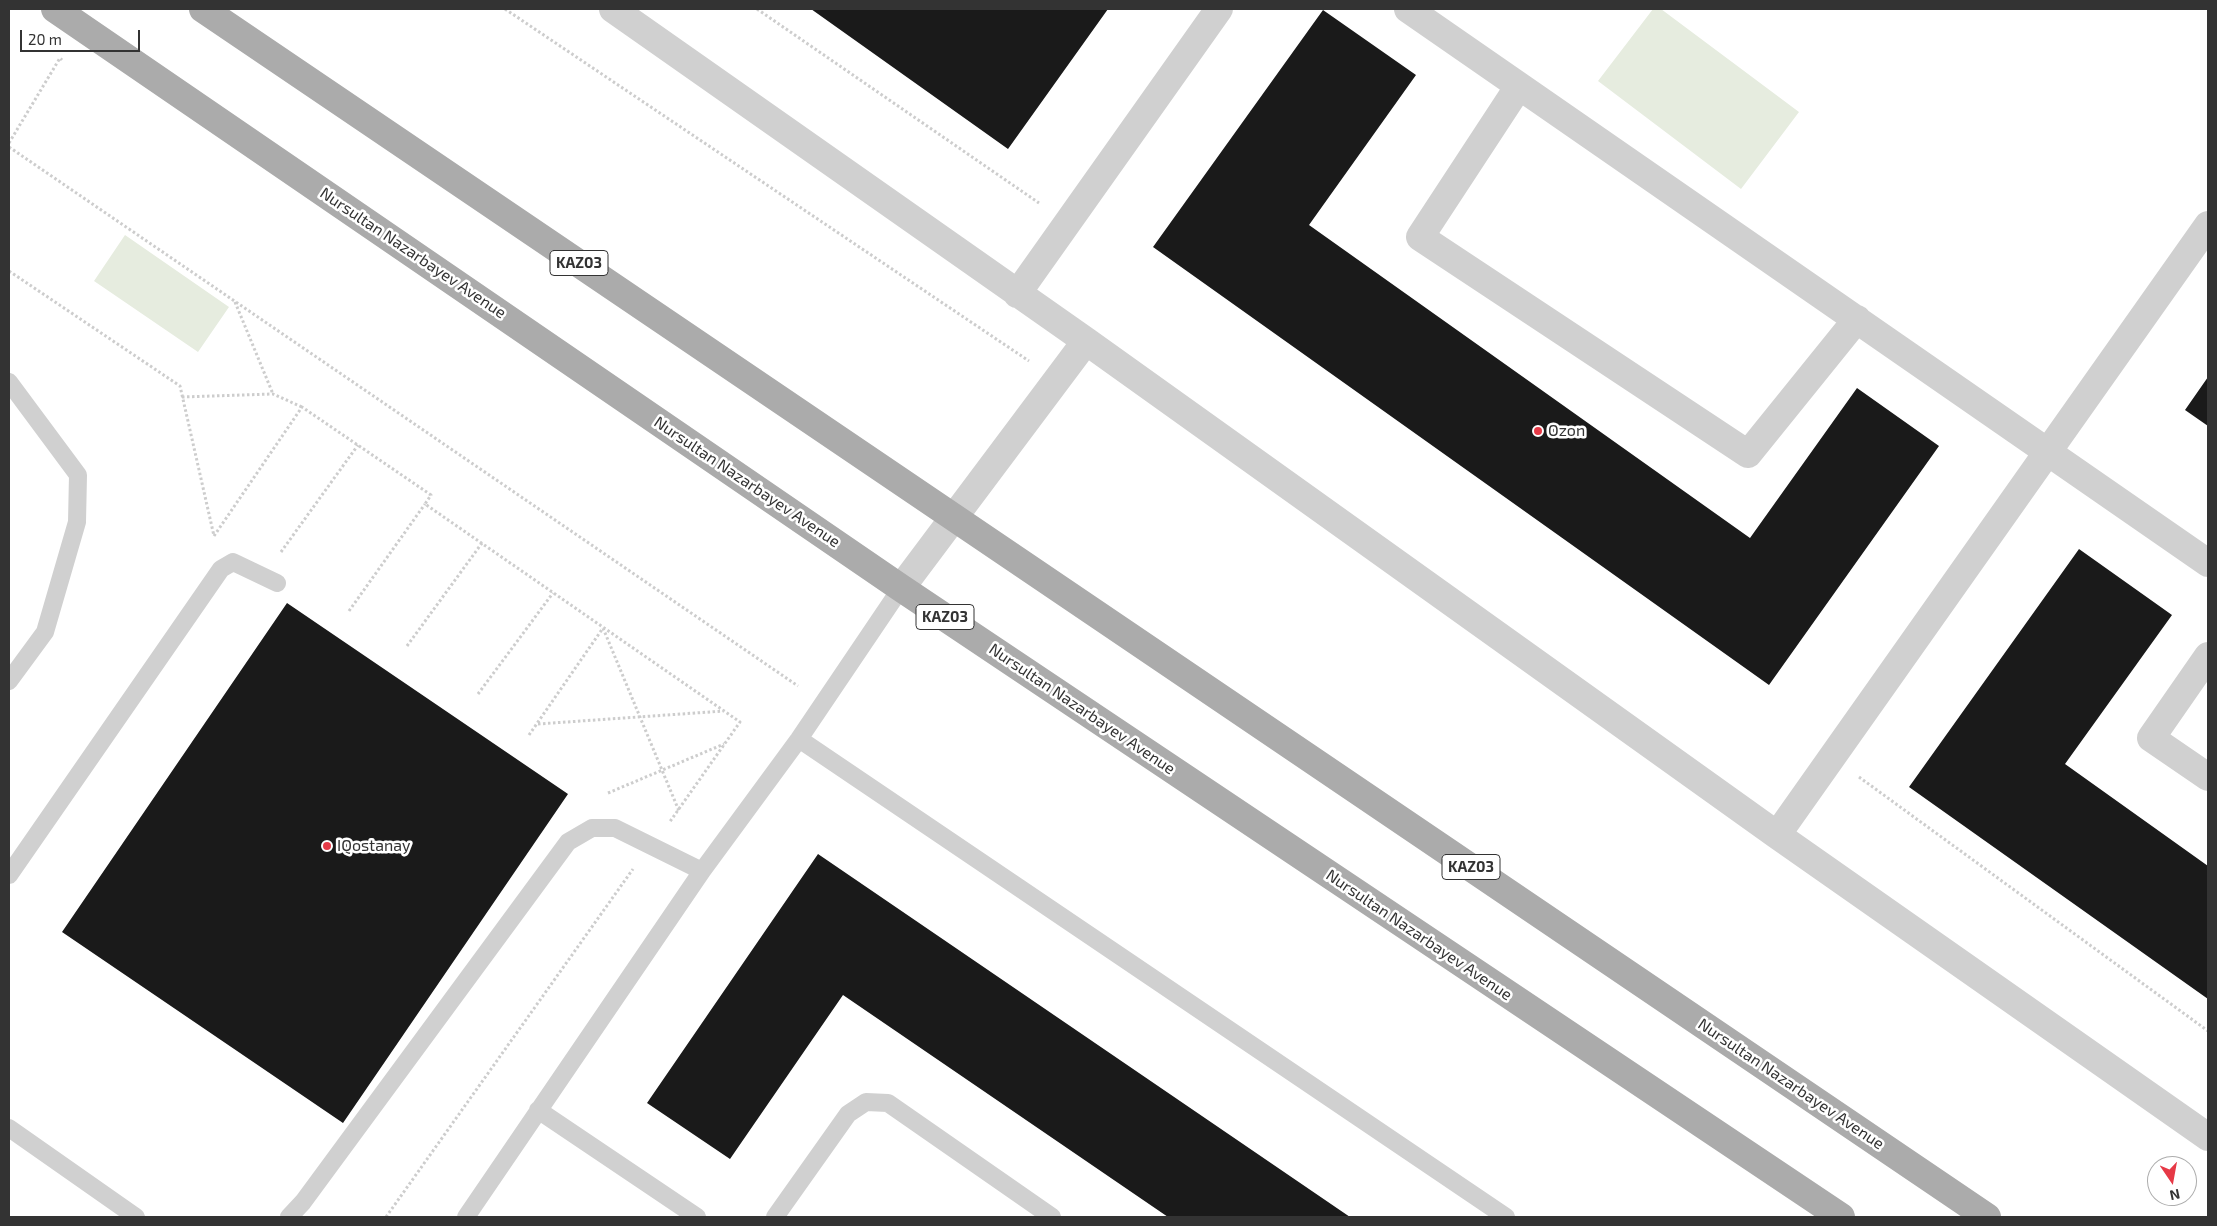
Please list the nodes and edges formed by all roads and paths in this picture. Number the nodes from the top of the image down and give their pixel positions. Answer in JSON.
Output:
{"nodes":[{"id":1,"x":55,"y":9,"type":"edge"},
{"id":2,"x":203,"y":9,"type":"edge"},
{"id":3,"x":505,"y":9,"type":"edge"},
{"id":4,"x":613,"y":9,"type":"edge"},
{"id":5,"x":757,"y":9,"type":"edge"},
{"id":6,"x":1218,"y":9,"type":"edge"},
{"id":7,"x":1408,"y":9,"type":"edge"},
{"id":8,"x":60,"y":58,"type":"dead end"},
{"id":9,"x":1519,"y":86,"type":"junction"},
{"id":10,"x":9,"y":143,"type":"edge"},
{"id":11,"x":9,"y":147,"type":"edge"},
{"id":12,"x":1068,"y":223,"type":"junction"},
{"id":13,"x":2208,"y":225,"type":"edge"},
{"id":14,"x":9,"y":271,"type":"edge"},
{"id":15,"x":1017,"y":294,"type":"junction"},
{"id":16,"x":234,"y":302,"type":"junction"},
{"id":17,"x":1856,"y":319,"type":"junction"},
{"id":18,"x":1086,"y":341,"type":"junction"},
{"id":19,"x":1056,"y":380,"type":"junction"},
{"id":20,"x":9,"y":382,"type":"edge"},
{"id":21,"x":273,"y":394,"type":"junction"},
{"id":22,"x":182,"y":397,"type":"junction"},
{"id":23,"x":302,"y":407,"type":"dead end"},
{"id":24,"x":358,"y":445,"type":"dead end"},
{"id":25,"x":2048,"y":452,"type":"junction"},
{"id":26,"x":431,"y":495,"type":"dead end"},
{"id":27,"x":425,"y":504,"type":"junction"},
{"id":28,"x":954,"y":517,"type":"junction"},
{"id":29,"x":214,"y":536,"type":"dead end"},
{"id":30,"x":482,"y":543,"type":"junction"},
{"id":31,"x":276,"y":559,"type":"dead end"},
{"id":32,"x":2208,"y":563,"type":"edge"},
{"id":33,"x":277,"y":583,"type":"dead end"},
{"id":34,"x":901,"y":588,"type":"junction"},
{"id":35,"x":553,"y":593,"type":"junction"},
{"id":36,"x":350,"y":611,"type":"dead end"},
{"id":37,"x":603,"y":627,"type":"junction"},
{"id":38,"x":407,"y":646,"type":"dead end"},
{"id":39,"x":2208,"y":656,"type":"edge"},
{"id":40,"x":9,"y":681,"type":"edge"},
{"id":41,"x":478,"y":694,"type":"dead end"},
{"id":42,"x":823,"y":703,"type":"junction"},
{"id":43,"x":724,"y":711,"type":"junction"},
{"id":44,"x":640,"y":717,"type":"junction"},
{"id":45,"x":538,"y":724,"type":"junction"},
{"id":46,"x":530,"y":735,"type":"dead end"},
{"id":47,"x":799,"y":739,"type":"junction"},
{"id":48,"x":725,"y":744,"type":"junction"},
{"id":49,"x":1832,"y":758,"type":"junction"},
{"id":50,"x":662,"y":770,"type":"junction"},
{"id":51,"x":2208,"y":777,"type":"edge"},
{"id":52,"x":608,"y":793,"type":"dead end"},
{"id":53,"x":679,"y":811,"type":"junction"},
{"id":54,"x":1777,"y":835,"type":"junction"},
{"id":55,"x":650,"y":844,"type":"junction"},
{"id":56,"x":702,"y":871,"type":"junction"},
{"id":57,"x":9,"y":874,"type":"edge"},
{"id":58,"x":2208,"y":1031,"type":"edge"},
{"id":59,"x":538,"y":1110,"type":"junction"},
{"id":60,"x":9,"y":1128,"type":"edge"},
{"id":61,"x":2208,"y":1137,"type":"edge"},
{"id":62,"x":136,"y":1217,"type":"edge"},
{"id":63,"x":289,"y":1217,"type":"edge"},
{"id":64,"x":386,"y":1217,"type":"edge"},
{"id":65,"x":466,"y":1217,"type":"edge"},
{"id":66,"x":697,"y":1217,"type":"edge"},
{"id":67,"x":775,"y":1217,"type":"edge"},
{"id":68,"x":1052,"y":1217,"type":"edge"},
{"id":69,"x":1506,"y":1217,"type":"edge"},
{"id":70,"x":1841,"y":1217,"type":"edge"},
{"id":71,"x":1987,"y":1217,"type":"edge"}],
"edges":[{"from":1,"to":34,"type":"main road","name":"Nursultan Nazarbayev Avenue","number":"KАZ03"},
{"from":2,"to":28,"type":"main road","name":"Nursultan Nazarbayev Avenue","number":"KАZ03"},
{"from":3,"to":19,"type":"path"},
{"from":4,"to":15,"type":"street"},
{"from":5,"to":12,"type":"path"},
{"from":6,"to":12,"type":"street"},
{"from":7,"to":9,"type":"street"},
{"from":8,"to":10,"type":"path"},
{"from":9,"to":17,"type":"street"},
{"from":9,"to":17,"type":"street"},
{"from":11,"to":16,"type":"path"},
{"from":12,"to":15,"type":"street"},
{"from":13,"to":25,"type":"street"},
{"from":14,"to":22,"type":"path"},
{"from":15,"to":18,"type":"street"},
{"from":16,"to":21,"type":"path"},
{"from":16,"to":42,"type":"path"},
{"from":17,"to":25,"type":"street"},
{"from":18,"to":19,"type":"street"},
{"from":18,"to":54,"type":"street"},
{"from":19,"to":28,"type":"street"},
{"from":20,"to":40,"type":"lane"},
{"from":21,"to":22,"type":"path"},
{"from":21,"to":23,"type":"path"},
{"from":22,"to":29,"type":"path"},
{"from":24,"to":31,"type":"path"},
{"from":25,"to":32,"type":"street"},
{"from":25,"to":49,"type":"street"},
{"from":26,"to":27,"type":"path"},
{"from":27,"to":30,"type":"path"},
{"from":27,"to":36,"type":"path"},
{"from":28,"to":34,"type":"street"},
{"from":28,"to":71,"type":"main road","name":"Nursultan Nazarbayev Avenue","number":"KАZ03"},
{"from":30,"to":35,"type":"path"},
{"from":30,"to":38,"type":"path"},
{"from":33,"to":57,"type":"lane"},
{"from":34,"to":42,"type":"lane"},
{"from":34,"to":70,"type":"main road","name":"Nursultan Nazarbayev Avenue","number":"KАZ03"},
{"from":35,"to":37,"type":"path"},
{"from":35,"to":41,"type":"path"},
{"from":37,"to":43,"type":"path"},
{"from":37,"to":44,"type":"path"},
{"from":37,"to":45,"type":"path"},
{"from":39,"to":51,"type":"street"},
{"from":42,"to":47,"type":"lane"},
{"from":43,"to":44,"type":"path"},
{"from":43,"to":48,"type":"path"},
{"from":44,"to":45,"type":"path"},
{"from":44,"to":50,"type":"path"},
{"from":45,"to":46,"type":"path"},
{"from":47,"to":56,"type":"lane"},
{"from":47,"to":69,"type":"lane"},
{"from":48,"to":50,"type":"path"},
{"from":48,"to":53,"type":"path"},
{"from":49,"to":54,"type":"street"},
{"from":49,"to":58,"type":"path"},
{"from":50,"to":52,"type":"path"},
{"from":50,"to":53,"type":"path"},
{"from":53,"to":55,"type":"path"},
{"from":54,"to":61,"type":"street"},
{"from":55,"to":56,"type":"lane"},
{"from":55,"to":63,"type":"lane"},
{"from":55,"to":64,"type":"path"},
{"from":56,"to":59,"type":"lane"},
{"from":59,"to":65,"type":"lane"},
{"from":59,"to":66,"type":"lane"},
{"from":60,"to":62,"type":"lane"},
{"from":67,"to":68,"type":"lane"}]}
